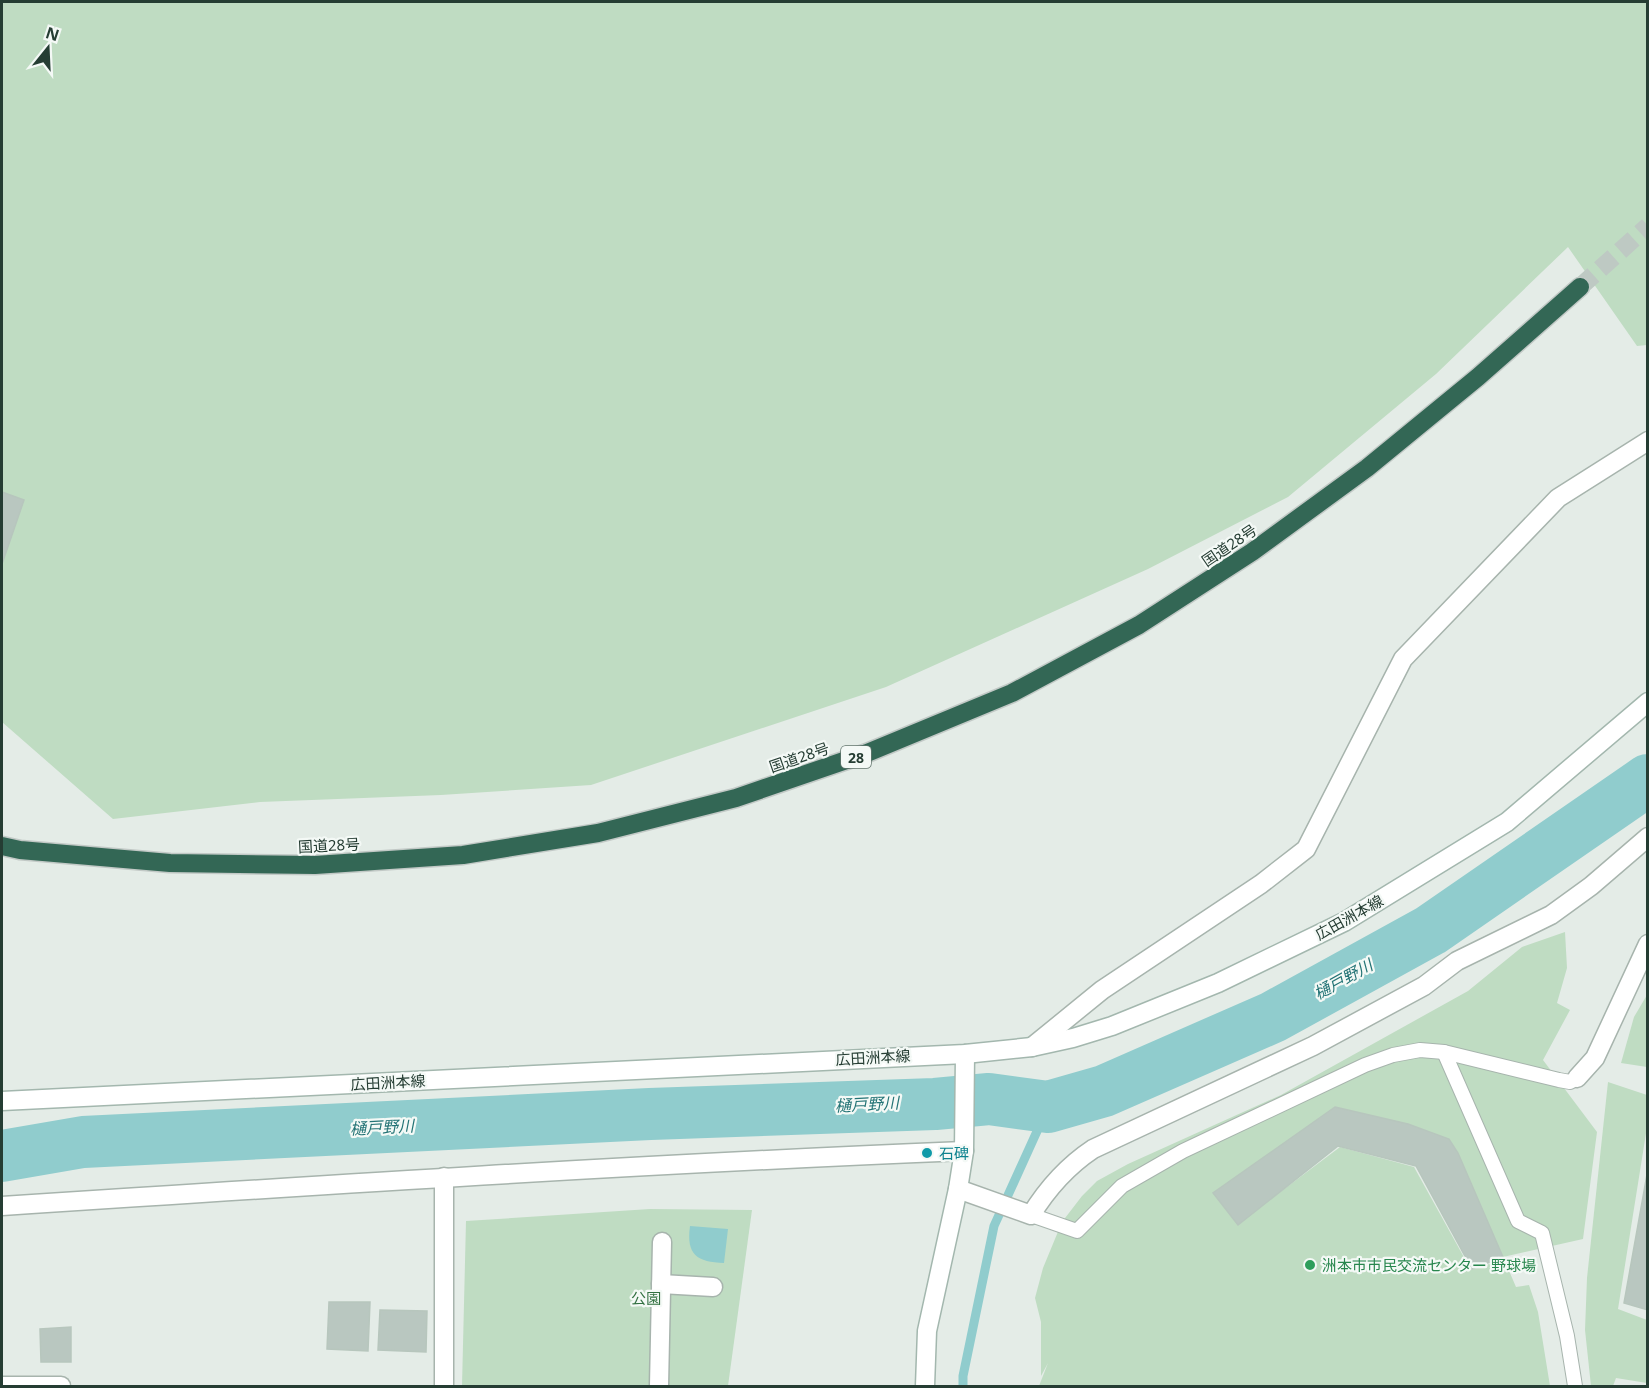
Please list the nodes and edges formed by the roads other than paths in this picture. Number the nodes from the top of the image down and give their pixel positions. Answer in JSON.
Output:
{"nodes":[{"id":1,"x":1580,"y":287,"type":"tunnel mouth"},
{"id":2,"x":1647,"y":441,"type":"edge"},
{"id":3,"x":1647,"y":702,"type":"edge"},
{"id":4,"x":1647,"y":837,"type":"edge"},
{"id":5,"x":2,"y":846,"type":"edge"},
{"id":6,"x":1647,"y":944,"type":"edge"},
{"id":7,"x":1032,"y":1047,"type":"junction"},
{"id":8,"x":1444,"y":1052,"type":"junction"},
{"id":9,"x":965,"y":1062,"type":"junction"},
{"id":10,"x":1577,"y":1078,"type":"joint"},
{"id":11,"x":2,"y":1101,"type":"edge"},
{"id":12,"x":965,"y":1144,"type":"junction"},
{"id":13,"x":444,"y":1177,"type":"junction"},
{"id":14,"x":958,"y":1189,"type":"junction"},
{"id":15,"x":2,"y":1206,"type":"edge"},
{"id":16,"x":1031,"y":1215,"type":"junction"},
{"id":17,"x":662,"y":1242,"type":"dead end"},
{"id":18,"x":661,"y":1284,"type":"junction"},
{"id":19,"x":713,"y":1287,"type":"dead end"},
{"id":20,"x":2,"y":1386,"type":"edge"},
{"id":21,"x":61,"y":1386,"type":"edge"},
{"id":22,"x":444,"y":1386,"type":"edge"},
{"id":23,"x":659,"y":1386,"type":"edge"},
{"id":24,"x":925,"y":1386,"type":"edge"},
{"id":25,"x":1575,"y":1386,"type":"edge"}],
"edges":[{"from":1,"to":5,"type":"highway","name":"国道28号","number":"28"},
{"from":2,"to":7,"type":"street"},
{"from":3,"to":7,"type":"street","name":"広田洲本線"},
{"from":4,"to":16,"type":"street"},
{"from":6,"to":10,"type":"street"},
{"from":7,"to":9,"type":"street","name":"広田洲本線"},
{"from":8,"to":10,"type":"lane"},
{"from":8,"to":16,"type":"lane"},
{"from":8,"to":25,"type":"lane"},
{"from":9,"to":11,"type":"street","name":"広田洲本線"},
{"from":9,"to":12,"type":"street"},
{"from":12,"to":13,"type":"street"},
{"from":12,"to":14,"type":"street"},
{"from":13,"to":15,"type":"street"},
{"from":13,"to":22,"type":"street"},
{"from":14,"to":16,"type":"street"},
{"from":14,"to":24,"type":"street"},
{"from":17,"to":18,"type":"street"},
{"from":18,"to":19,"type":"street"},
{"from":18,"to":23,"type":"street"},
{"from":20,"to":21,"type":"street"}]}
